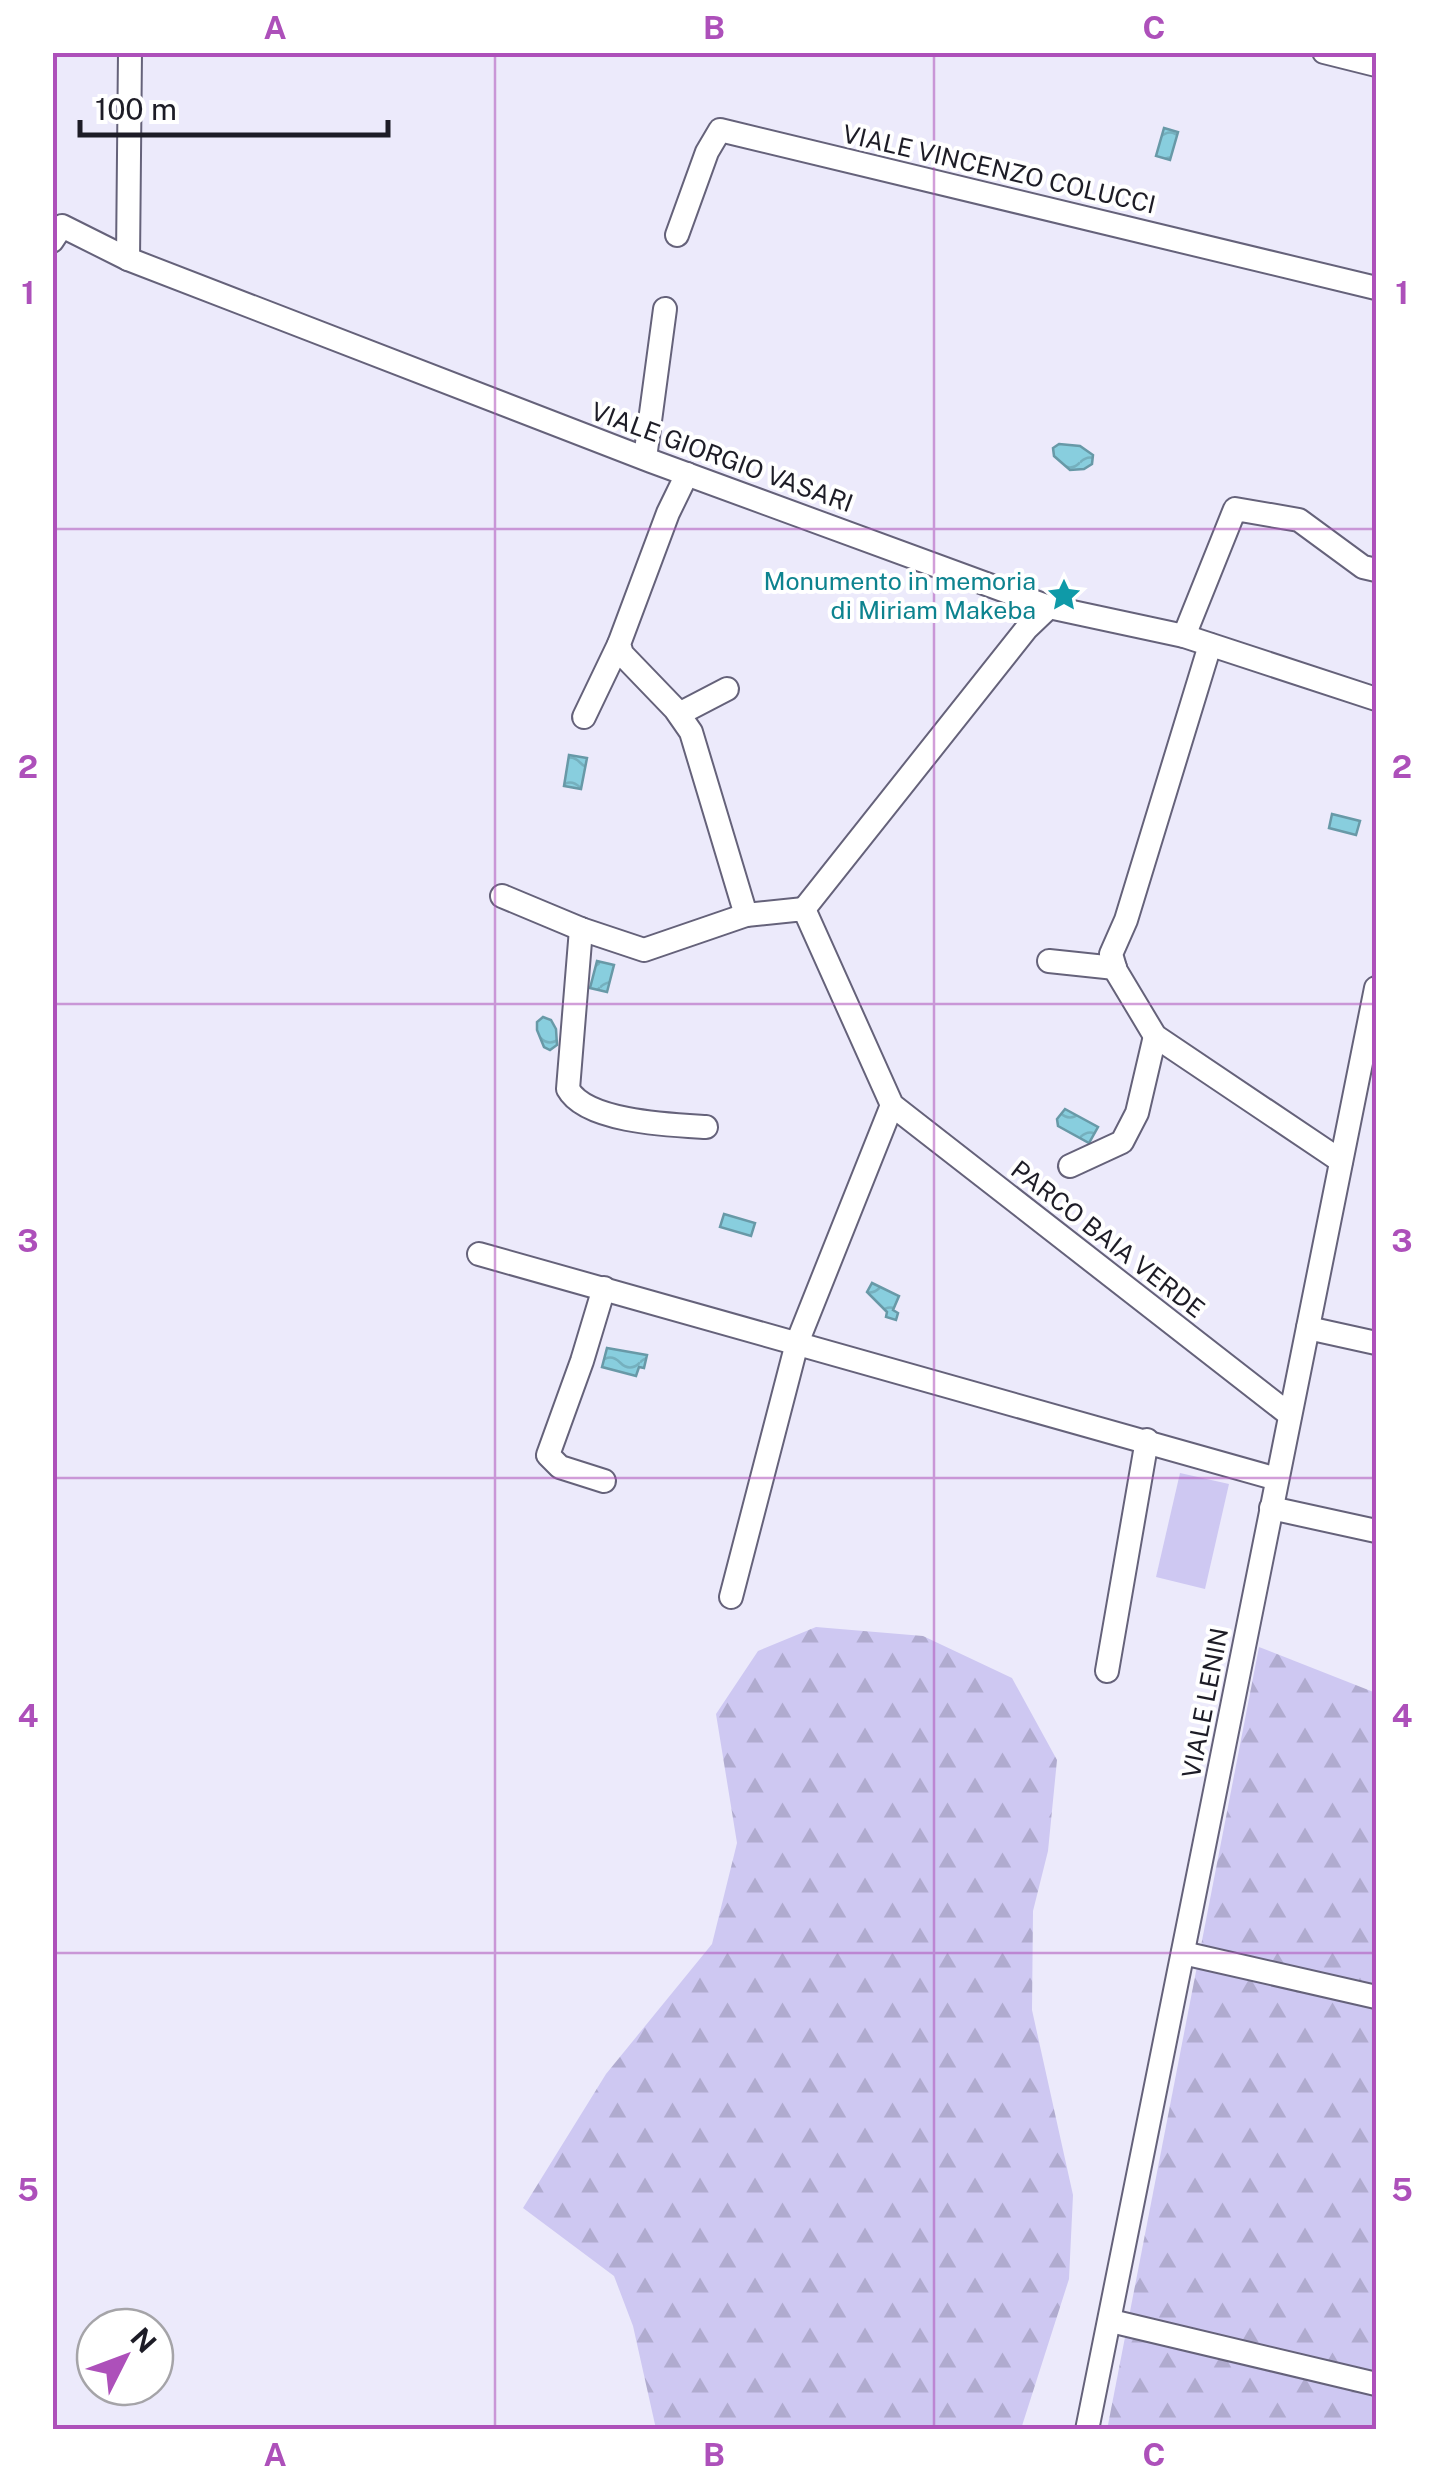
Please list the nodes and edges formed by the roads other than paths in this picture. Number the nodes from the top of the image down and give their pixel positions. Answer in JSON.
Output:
{"nodes":[{"id":1,"x":130,"y":52,"type":"edge"},
{"id":2,"x":1324,"y":52,"type":"edge"},
{"id":3,"x":1376,"y":65,"type":"edge"},
{"id":4,"x":56,"y":229,"type":"edge"},
{"id":5,"x":678,"y":235,"type":"dead end"},
{"id":6,"x":128,"y":259,"type":"junction"},
{"id":7,"x":1376,"y":288,"type":"edge"},
{"id":8,"x":665,"y":309,"type":"dead end"},
{"id":9,"x":645,"y":458,"type":"junction"},
{"id":10,"x":686,"y":474,"type":"junction"},
{"id":11,"x":1376,"y":570,"type":"edge"},
{"id":12,"x":1049,"y":607,"type":"junction"},
{"id":13,"x":1184,"y":636,"type":"junction"},
{"id":14,"x":619,"y":644,"type":"junction"},
{"id":15,"x":1210,"y":645,"type":"junction"},
{"id":16,"x":727,"y":689,"type":"dead end"},
{"id":17,"x":1376,"y":698,"type":"edge"},
{"id":18,"x":679,"y":714,"type":"junction"},
{"id":19,"x":584,"y":717,"type":"dead end"},
{"id":20,"x":502,"y":896,"type":"dead end"},
{"id":21,"x":804,"y":908,"type":"junction"},
{"id":22,"x":746,"y":915,"type":"junction"},
{"id":23,"x":581,"y":929,"type":"junction"},
{"id":24,"x":1049,"y":961,"type":"dead end"},
{"id":25,"x":1115,"y":968,"type":"junction"},
{"id":26,"x":1376,"y":988,"type":"edge"},
{"id":27,"x":1155,"y":1036,"type":"junction"},
{"id":28,"x":892,"y":1105,"type":"junction"},
{"id":29,"x":706,"y":1127,"type":"dead end"},
{"id":30,"x":1342,"y":1162,"type":"junction"},
{"id":31,"x":1070,"y":1166,"type":"dead end"},
{"id":32,"x":479,"y":1254,"type":"dead end"},
{"id":33,"x":604,"y":1288,"type":"junction"},
{"id":34,"x":1308,"y":1328,"type":"junction"},
{"id":35,"x":798,"y":1343,"type":"junction"},
{"id":36,"x":1376,"y":1343,"type":"edge"},
{"id":37,"x":1290,"y":1416,"type":"junction"},
{"id":38,"x":1147,"y":1440,"type":"junction"},
{"id":39,"x":1277,"y":1479,"type":"junction"},
{"id":40,"x":604,"y":1480,"type":"dead end"},
{"id":41,"x":1271,"y":1508,"type":"junction"},
{"id":42,"x":1376,"y":1531,"type":"edge"},
{"id":43,"x":731,"y":1597,"type":"dead end"},
{"id":44,"x":1106,"y":1671,"type":"dead end"},
{"id":45,"x":1183,"y":1953,"type":"junction"},
{"id":46,"x":1376,"y":1997,"type":"edge"},
{"id":47,"x":1110,"y":2322,"type":"junction"},
{"id":48,"x":1376,"y":2384,"type":"edge"},
{"id":49,"x":1087,"y":2430,"type":"edge"}],
"edges":[{"from":1,"to":6,"type":"street"},
{"from":2,"to":3,"type":"street"},
{"from":4,"to":6,"type":"street","name":"VIALE GIORGIO VASARI"},
{"from":5,"to":7,"type":"street","name":"VIALE VINCENZO COLUCCI"},
{"from":6,"to":9,"type":"street","name":"VIALE GIORGIO VASARI"},
{"from":8,"to":9,"type":"street"},
{"from":9,"to":10,"type":"street","name":"VIALE GIORGIO VASARI"},
{"from":10,"to":12,"type":"street","name":"VIALE GIORGIO VASARI"},
{"from":10,"to":14,"type":"street"},
{"from":11,"to":13,"type":"street"},
{"from":12,"to":13,"type":"street","name":"VIALE GIORGIO VASARI"},
{"from":12,"to":21,"type":"street"},
{"from":13,"to":15,"type":"street","name":"VIALE GIORGIO VASARI"},
{"from":14,"to":18,"type":"street"},
{"from":14,"to":19,"type":"street"},
{"from":15,"to":17,"type":"street","name":"VIALE GIORGIO VASARI"},
{"from":15,"to":25,"type":"street"},
{"from":16,"to":18,"type":"street"},
{"from":18,"to":22,"type":"street"},
{"from":20,"to":23,"type":"street"},
{"from":21,"to":22,"type":"street"},
{"from":21,"to":28,"type":"street","name":"PARCO BAIA VERDE"},
{"from":22,"to":23,"type":"street"},
{"from":23,"to":29,"type":"street"},
{"from":24,"to":25,"type":"street"},
{"from":25,"to":27,"type":"street"},
{"from":26,"to":30,"type":"street","name":"VIALE LENIN"},
{"from":27,"to":30,"type":"street"},
{"from":27,"to":31,"type":"street"},
{"from":28,"to":35,"type":"street"},
{"from":28,"to":37,"type":"street","name":"PARCO BAIA VERDE"},
{"from":30,"to":34,"type":"street","name":"VIALE LENIN"},
{"from":32,"to":33,"type":"street"},
{"from":33,"to":35,"type":"street"},
{"from":33,"to":40,"type":"street"},
{"from":34,"to":36,"type":"street"},
{"from":34,"to":37,"type":"street","name":"VIALE LENIN"},
{"from":35,"to":38,"type":"street"},
{"from":35,"to":43,"type":"street"},
{"from":37,"to":39,"type":"street","name":"VIALE LENIN"},
{"from":38,"to":39,"type":"street"},
{"from":38,"to":44,"type":"street"},
{"from":39,"to":41,"type":"street","name":"VIALE LENIN"},
{"from":41,"to":42,"type":"street"},
{"from":41,"to":45,"type":"street","name":"VIALE LENIN"},
{"from":45,"to":46,"type":"street"},
{"from":45,"to":47,"type":"street","name":"VIALE LENIN"},
{"from":47,"to":48,"type":"street"},
{"from":47,"to":49,"type":"street","name":"VIALE LENIN"}]}
